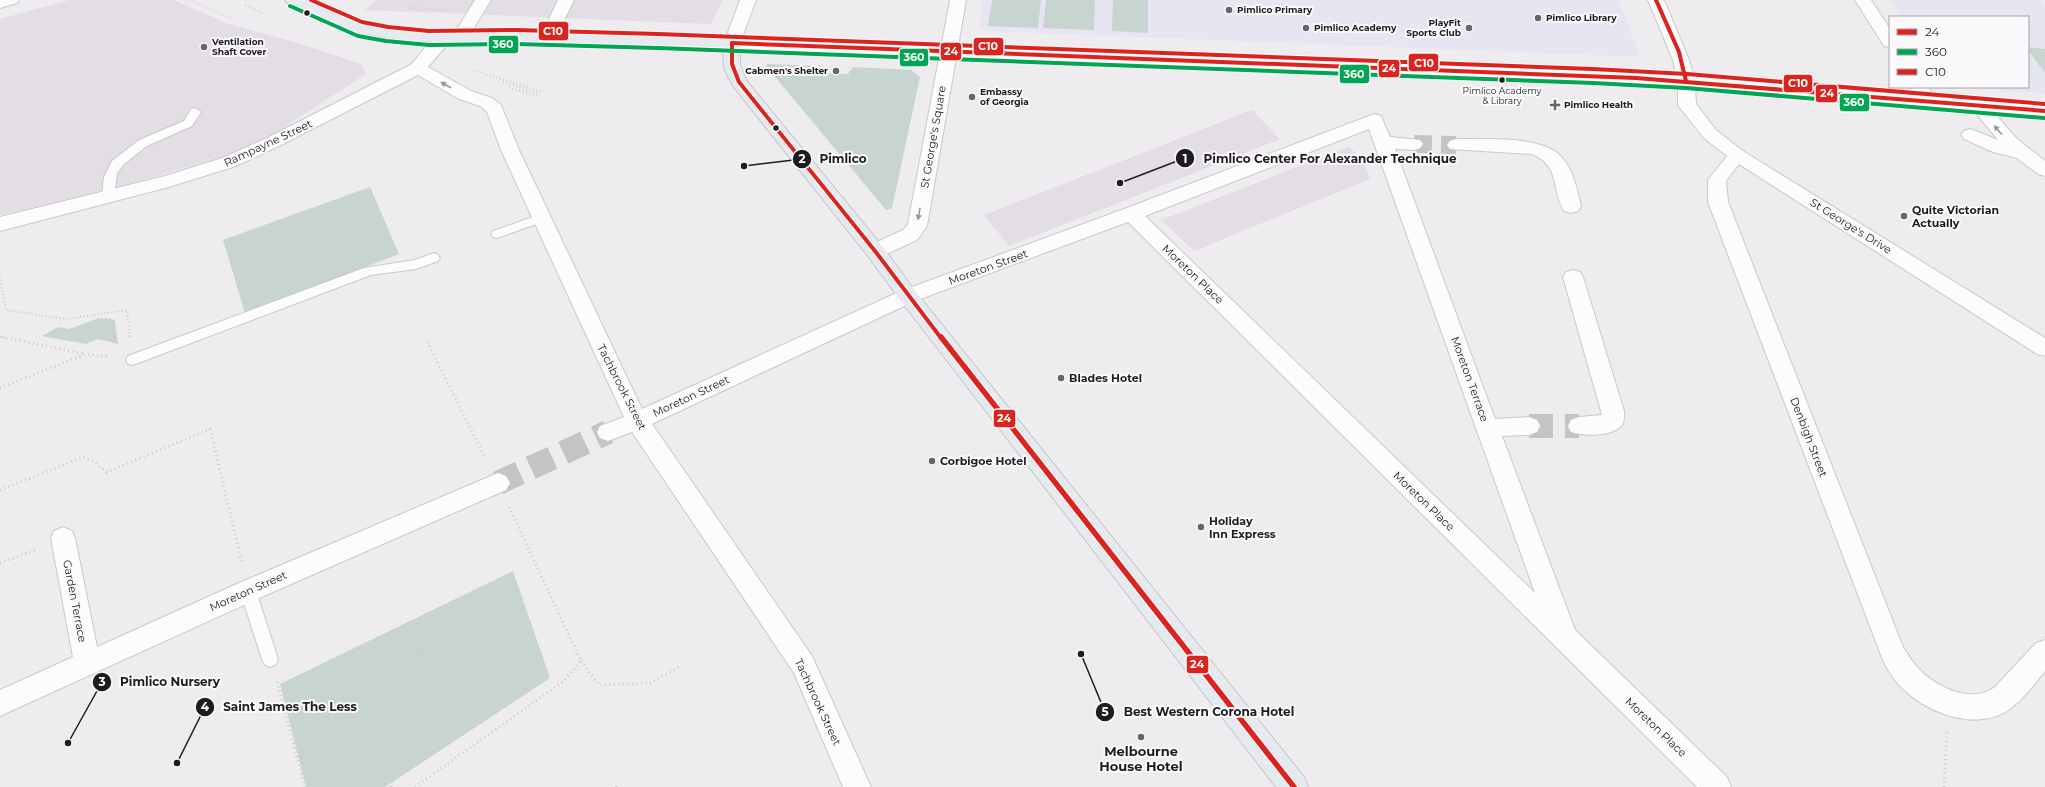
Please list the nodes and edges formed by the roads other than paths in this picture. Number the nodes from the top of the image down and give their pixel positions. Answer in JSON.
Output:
{"nodes":[{"id":1,"x":11,"y":0,"type":"edge"},
{"id":2,"x":293,"y":0,"type":"edge"},
{"id":3,"x":566,"y":0,"type":"edge"},
{"id":4,"x":748,"y":0,"type":"edge"},
{"id":5,"x":958,"y":0,"type":"edge"},
{"id":6,"x":1656,"y":0,"type":"edge"},
{"id":7,"x":1863,"y":0,"type":"edge"},
{"id":8,"x":0,"y":3,"type":"edge"},
{"id":9,"x":480,"y":6,"type":"edge"},
{"id":10,"x":453,"y":38,"type":"junction"},
{"id":11,"x":548,"y":38,"type":"junction"},
{"id":12,"x":1889,"y":40,"type":"edge"},
{"id":13,"x":732,"y":43,"type":"junction"},
{"id":14,"x":949,"y":52,"type":"junction"},
{"id":15,"x":418,"y":68,"type":"junction"},
{"id":16,"x":1686,"y":81,"type":"junction"},
{"id":17,"x":1924,"y":94,"type":"edge"},
{"id":18,"x":1979,"y":106,"type":"junction"},
{"id":19,"x":2045,"y":111,"type":"edge"},
{"id":20,"x":195,"y":112,"type":"dead end"},
{"id":21,"x":1375,"y":120,"type":"joint"},
{"id":22,"x":1970,"y":135,"type":"dead end"},
{"id":23,"x":1383,"y":143,"type":"junction"},
{"id":24,"x":1414,"y":144,"type":"tunnel mouth"},
{"id":25,"x":1456,"y":145,"type":"tunnel mouth"},
{"id":26,"x":2019,"y":152,"type":"junction"},
{"id":27,"x":1737,"y":155,"type":"junction"},
{"id":28,"x":2045,"y":170,"type":"edge"},
{"id":29,"x":108,"y":197,"type":"junction"},
{"id":30,"x":1571,"y":206,"type":"dead end"},
{"id":31,"x":1131,"y":214,"type":"junction"},
{"id":32,"x":542,"y":218,"type":"junction"},
{"id":33,"x":0,"y":224,"type":"edge"},
{"id":34,"x":497,"y":234,"type":"dead end"},
{"id":35,"x":876,"y":250,"type":"junction"},
{"id":36,"x":434,"y":258,"type":"dead end"},
{"id":37,"x":1573,"y":277,"type":"dead end"},
{"id":38,"x":908,"y":296,"type":"junction"},
{"id":39,"x":2045,"y":348,"type":"edge"},
{"id":40,"x":133,"y":360,"type":"road end"},
{"id":41,"x":637,"y":421,"type":"junction"},
{"id":42,"x":1529,"y":426,"type":"tunnel mouth"},
{"id":43,"x":1579,"y":426,"type":"tunnel mouth"},
{"id":44,"x":1488,"y":428,"type":"junction"},
{"id":45,"x":608,"y":432,"type":"tunnel mouth"},
{"id":46,"x":498,"y":483,"type":"tunnel mouth"},
{"id":47,"x":63,"y":538,"type":"road end"},
{"id":48,"x":248,"y":591,"type":"junction"},
{"id":49,"x":1565,"y":639,"type":"junction"},
{"id":50,"x":2045,"y":652,"type":"edge"},
{"id":51,"x":270,"y":659,"type":"road end"},
{"id":52,"x":87,"y":664,"type":"junction"},
{"id":53,"x":0,"y":703,"type":"edge"},
{"id":54,"x":857,"y":787,"type":"edge"},
{"id":55,"x":1294,"y":787,"type":"edge"},
{"id":56,"x":1717,"y":787,"type":"edge"}],
"edges":[{"from":1,"to":8,"type":"street"},
{"from":2,"to":10,"type":"main road"},
{"from":3,"to":11,"type":"street"},
{"from":4,"to":13,"type":"street"},
{"from":5,"to":14,"type":"street","name":"St George's Square"},
{"from":6,"to":16,"type":"street","name":"St George's Drive"},
{"from":7,"to":12,"type":"street"},
{"from":9,"to":10,"type":"street","name":"Rampayne Street"},
{"from":10,"to":11,"type":"main road"},
{"from":10,"to":15,"type":"street","name":"Rampayne Street"},
{"from":11,"to":13,"type":"main road"},
{"from":13,"to":14,"type":"street"},
{"from":13,"to":35,"type":"main road"},
{"from":14,"to":16,"type":"street"},
{"from":14,"to":35,"type":"street","name":"St George's Square","one_way":true},
{"from":15,"to":29,"type":"street","name":"Rampayne Street"},
{"from":32,"to":15,"type":"street","name":"Tachbrook Street","one_way":true},
{"from":16,"to":17,"type":"street"},
{"from":16,"to":27,"type":"street","name":"St George's Drive"},
{"from":17,"to":18,"type":"street"},
{"from":18,"to":19,"type":"street"},
{"from":26,"to":18,"type":"street","one_way":true},
{"from":20,"to":29,"type":"lane"},
{"from":21,"to":23,"type":"street","name":"Moreton Terrace"},
{"from":21,"to":31,"type":"street","name":"Moreton Street"},
{"from":22,"to":26,"type":"street"},
{"from":23,"to":24,"type":"street"},
{"from":23,"to":44,"type":"street","name":"Moreton Terrace"},
{"from":25,"to":30,"type":"street"},
{"from":26,"to":28,"type":"street"},
{"from":27,"to":39,"type":"street","name":"St George's Drive"},
{"from":27,"to":50,"type":"street","name":"Denbigh Street"},
{"from":29,"to":33,"type":"street","name":"Rampayne Street"},
{"from":31,"to":38,"type":"street","name":"Moreton Street"},
{"from":31,"to":49,"type":"street","name":"Moreton Place"},
{"from":32,"to":34,"type":"lane"},
{"from":32,"to":41,"type":"street","name":"Tachbrook Street"},
{"from":35,"to":38,"type":"main road"},
{"from":36,"to":40,"type":"lane"},
{"from":37,"to":43,"type":"street"},
{"from":38,"to":41,"type":"street","name":"Moreton Street"},
{"from":38,"to":55,"type":"main road"},
{"from":41,"to":45,"type":"street","name":"Moreton Street"},
{"from":41,"to":54,"type":"street","name":"Tachbrook Street"},
{"from":42,"to":44,"type":"street"},
{"from":44,"to":49,"type":"street","name":"Moreton Terrace"},
{"from":46,"to":48,"type":"street","name":"Moreton Street"},
{"from":47,"to":52,"type":"street","name":"Garden Terrace"},
{"from":48,"to":51,"type":"lane"},
{"from":48,"to":52,"type":"street","name":"Moreton Street"},
{"from":49,"to":56,"type":"street","name":"Moreton Place"},
{"from":52,"to":53,"type":"street","name":"Moreton Street"}]}
